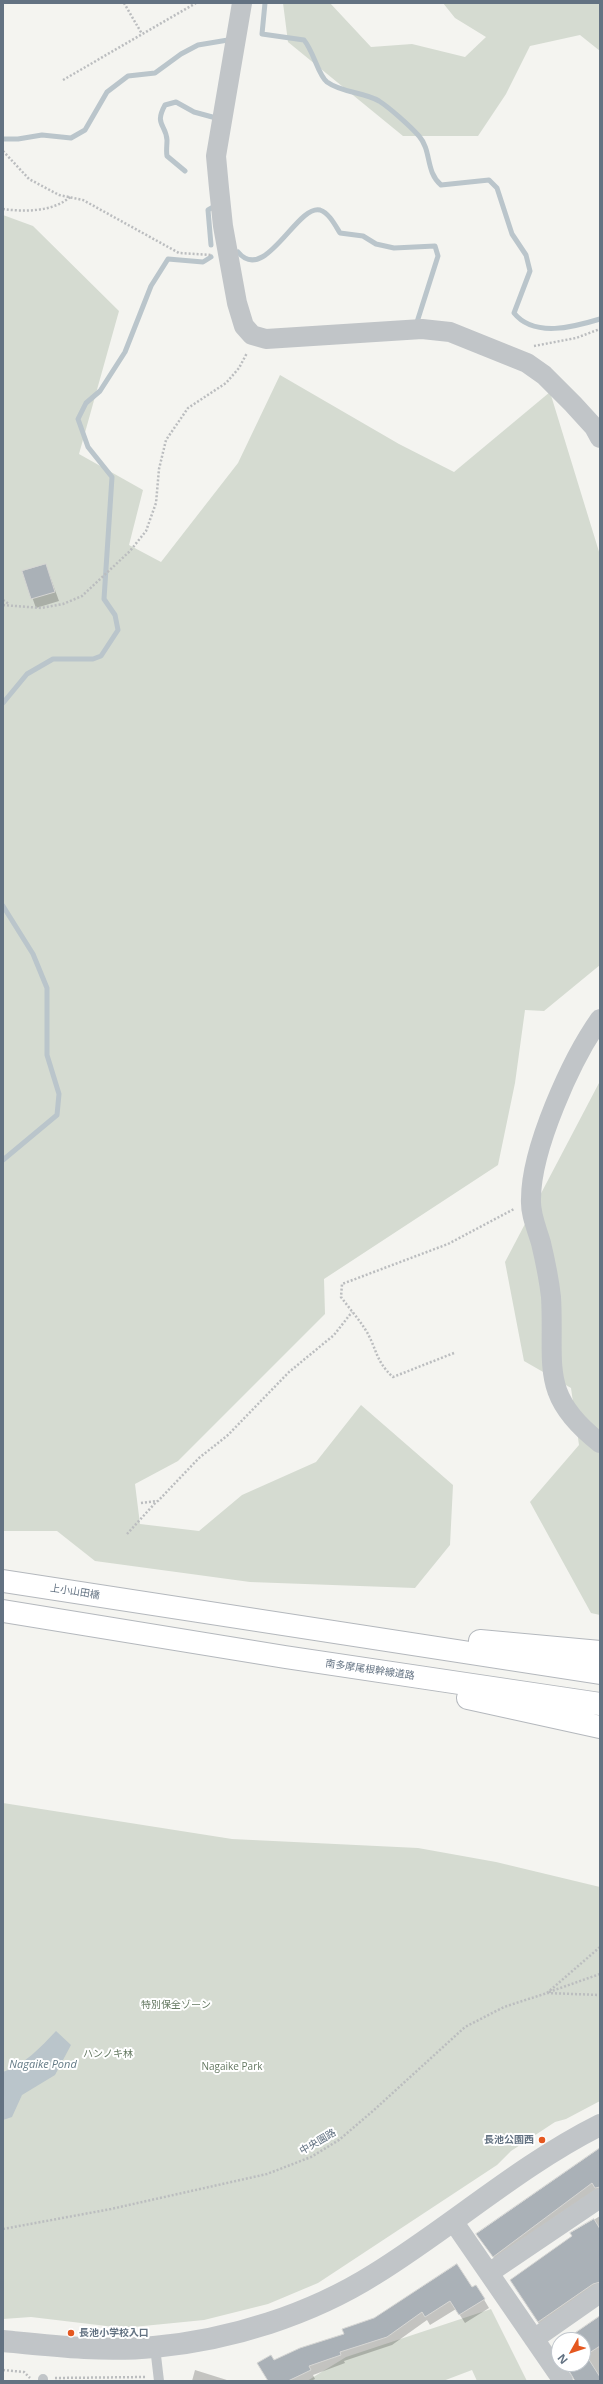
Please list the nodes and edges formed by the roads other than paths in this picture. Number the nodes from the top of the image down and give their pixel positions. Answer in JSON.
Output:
{"nodes":[{"id":1,"x":242,"y":3,"type":"edge"},
{"id":2,"x":600,"y":438,"type":"edge"},
{"id":3,"x":600,"y":1019,"type":"edge"},
{"id":4,"x":600,"y":1444,"type":"edge"},
{"id":5,"x":3,"y":1581,"type":"edge"},
{"id":6,"x":3,"y":1612,"type":"edge"},
{"id":7,"x":220,"y":1616,"type":"junction"},
{"id":8,"x":600,"y":1652,"type":"edge"},
{"id":9,"x":286,"y":1657,"type":"junction"},
{"id":10,"x":600,"y":1673,"type":"edge"},
{"id":11,"x":600,"y":1704,"type":"edge"},
{"id":12,"x":600,"y":1726,"type":"edge"},
{"id":13,"x":600,"y":2125,"type":"edge"},
{"id":14,"x":600,"y":2198,"type":"edge"},
{"id":15,"x":453,"y":2221,"type":"junction"},
{"id":16,"x":489,"y":2273,"type":"junction"},
{"id":17,"x":600,"y":2294,"type":"edge"},
{"id":18,"x":534,"y":2339,"type":"junction"},
{"id":19,"x":3,"y":2341,"type":"edge"},
{"id":20,"x":154,"y":2347,"type":"junction"},
{"id":21,"x":159,"y":2379,"type":"edge"},
{"id":22,"x":563,"y":2381,"type":"edge"}],
"edges":[{"from":1,"to":2,"type":"street"},
{"from":3,"to":4,"type":"street"},
{"from":5,"to":7,"type":"main road","name":"上小山田橋"},
{"from":6,"to":9,"type":"main road","name":"南多摩尾根幹線道路"},
{"from":7,"to":8,"type":"main road"},
{"from":7,"to":10,"type":"main road"},
{"from":9,"to":11,"type":"main road","name":"南多摩尾根幹線道路"},
{"from":9,"to":12,"type":"main road"},
{"from":13,"to":15,"type":"street"},
{"from":14,"to":16,"type":"street"},
{"from":15,"to":16,"type":"street"},
{"from":15,"to":20,"type":"street"},
{"from":16,"to":18,"type":"street"},
{"from":17,"to":18,"type":"street"},
{"from":18,"to":22,"type":"street"},
{"from":19,"to":20,"type":"street"},
{"from":20,"to":21,"type":"lane"}]}
